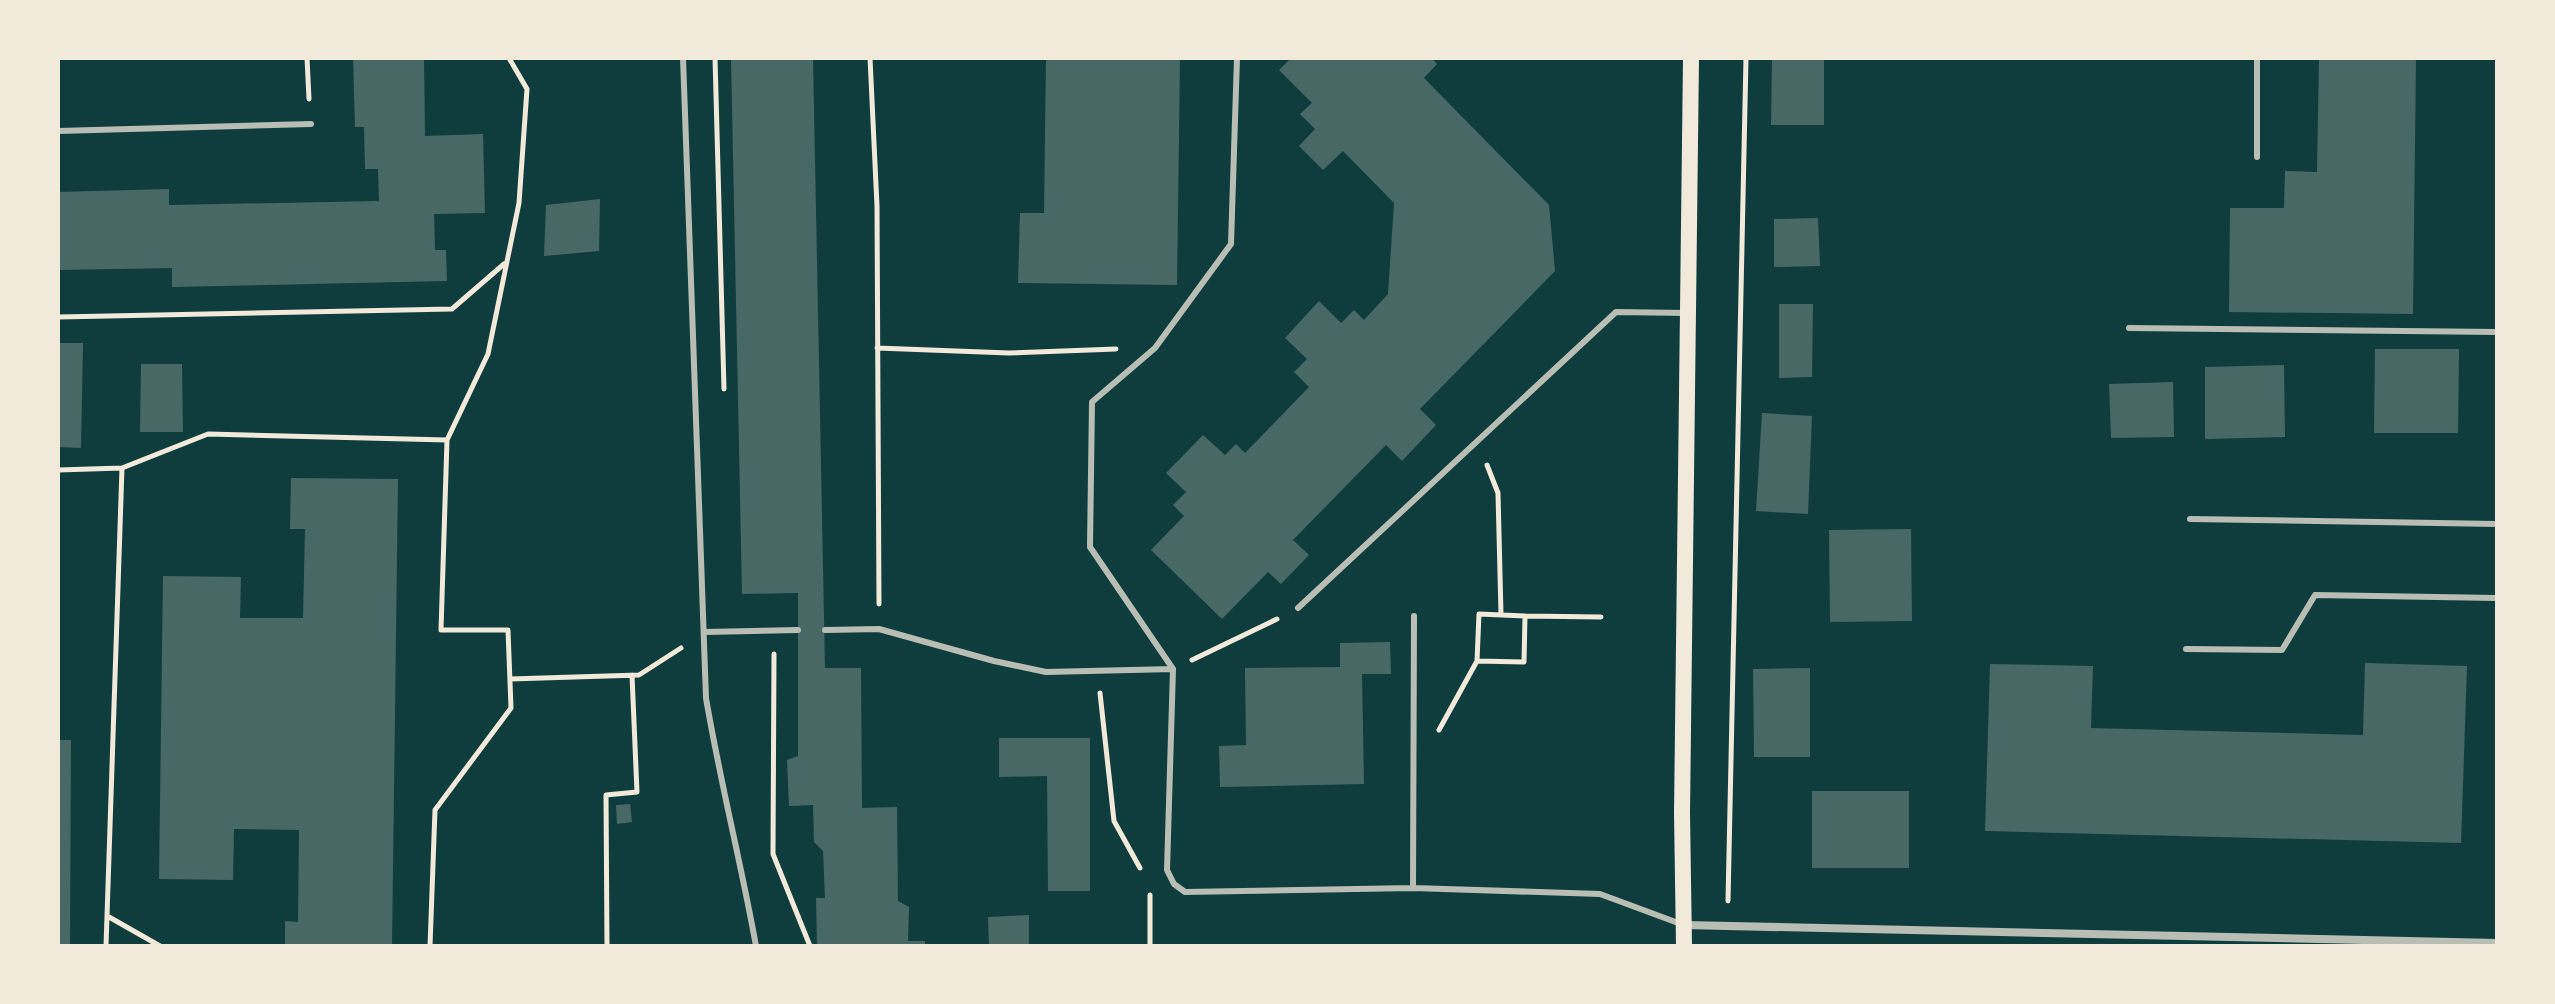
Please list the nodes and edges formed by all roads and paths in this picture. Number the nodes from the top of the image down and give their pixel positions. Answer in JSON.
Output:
{"nodes":[{"id":1,"x":307,"y":58,"type":"edge"},
{"id":2,"x":509,"y":58,"type":"edge"},
{"id":3,"x":683,"y":58,"type":"edge"},
{"id":4,"x":715,"y":58,"type":"edge"},
{"id":5,"x":870,"y":58,"type":"edge"},
{"id":6,"x":1237,"y":58,"type":"edge"},
{"id":7,"x":1691,"y":58,"type":"edge"},
{"id":8,"x":1746,"y":58,"type":"edge"},
{"id":9,"x":2257,"y":58,"type":"edge"},
{"id":10,"x":311,"y":124,"type":"joint"},
{"id":11,"x":58,"y":131,"type":"edge"},
{"id":12,"x":2257,"y":157,"type":"dead end"},
{"id":13,"x":505,"y":264,"type":"junction"},
{"id":14,"x":1689,"y":313,"type":"junction"},
{"id":15,"x":58,"y":317,"type":"edge"},
{"id":16,"x":2129,"y":328,"type":"dead end"},
{"id":17,"x":2497,"y":332,"type":"edge"},
{"id":18,"x":877,"y":348,"type":"junction"},
{"id":19,"x":1155,"y":348,"type":"junction"},
{"id":20,"x":724,"y":391,"type":"dead end"},
{"id":21,"x":447,"y":440,"type":"junction"},
{"id":22,"x":122,"y":468,"type":"junction"},
{"id":23,"x":58,"y":470,"type":"edge"},
{"id":24,"x":1498,"y":493,"type":"dead end"},
{"id":25,"x":2190,"y":519,"type":"dead end"},
{"id":26,"x":2497,"y":524,"type":"edge"},
{"id":27,"x":2497,"y":598,"type":"edge"},
{"id":28,"x":1298,"y":608,"type":"joint"},
{"id":29,"x":1501,"y":614,"type":"junction"},
{"id":30,"x":1414,"y":616,"type":"dead end"},
{"id":31,"x":1525,"y":616,"type":"junction"},
{"id":32,"x":1601,"y":617,"type":"dead end"},
{"id":33,"x":879,"y":629,"type":"junction"},
{"id":34,"x":798,"y":630,"type":"dead end"},
{"id":35,"x":825,"y":630,"type":"dead end"},
{"id":36,"x":759,"y":631,"type":"junction"},
{"id":37,"x":705,"y":632,"type":"junction"},
{"id":38,"x":2186,"y":649,"type":"dead end"},
{"id":39,"x":1477,"y":661,"type":"junction"},
{"id":40,"x":1173,"y":669,"type":"junction"},
{"id":41,"x":1098,"y":671,"type":"junction"},
{"id":42,"x":632,"y":675,"type":"junction"},
{"id":43,"x":510,"y":679,"type":"junction"},
{"id":44,"x":1414,"y":730,"type":"junction"},
{"id":45,"x":1143,"y":873,"type":"dead end"},
{"id":46,"x":1150,"y":886,"type":"dead end"},
{"id":47,"x":1413,"y":888,"type":"junction"},
{"id":48,"x":109,"y":917,"type":"junction"},
{"id":49,"x":1684,"y":925,"type":"junction"},
{"id":50,"x":1727,"y":927,"type":"junction"},
{"id":51,"x":2497,"y":943,"type":"edge"},
{"id":52,"x":106,"y":946,"type":"edge"},
{"id":53,"x":160,"y":946,"type":"edge"},
{"id":54,"x":430,"y":946,"type":"edge"},
{"id":55,"x":607,"y":946,"type":"edge"},
{"id":56,"x":756,"y":946,"type":"edge"},
{"id":57,"x":810,"y":946,"type":"edge"},
{"id":58,"x":1150,"y":946,"type":"edge"},
{"id":59,"x":1684,"y":946,"type":"edge"}],
"edges":[{"from":1,"to":10,"type":"path"},
{"from":2,"to":13,"type":"path"},
{"from":3,"to":37,"type":"lane"},
{"from":4,"to":20,"type":"path"},
{"from":5,"to":18,"type":"path"},
{"from":6,"to":19,"type":"lane"},
{"from":7,"to":14,"type":"main road"},
{"from":8,"to":50,"type":"path"},
{"from":9,"to":12,"type":"lane"},
{"from":10,"to":11,"type":"lane"},
{"from":13,"to":15,"type":"path"},
{"from":13,"to":21,"type":"path"},
{"from":14,"to":28,"type":"lane"},
{"from":14,"to":49,"type":"main road"},
{"from":16,"to":17,"type":"lane"},
{"from":18,"to":19,"type":"path"},
{"from":18,"to":33,"type":"path"},
{"from":19,"to":40,"type":"lane"},
{"from":21,"to":22,"type":"path"},
{"from":21,"to":43,"type":"path"},
{"from":22,"to":23,"type":"path"},
{"from":22,"to":48,"type":"path"},
{"from":24,"to":29,"type":"path"},
{"from":25,"to":26,"type":"lane"},
{"from":27,"to":38,"type":"lane"},
{"from":28,"to":40,"type":"path"},
{"from":29,"to":31,"type":"path"},
{"from":29,"to":39,"type":"path"},
{"from":30,"to":44,"type":"lane"},
{"from":31,"to":32,"type":"path"},
{"from":31,"to":39,"type":"path"},
{"from":33,"to":35,"type":"lane"},
{"from":33,"to":41,"type":"lane"},
{"from":34,"to":36,"type":"lane"},
{"from":36,"to":37,"type":"lane"},
{"from":36,"to":57,"type":"path"},
{"from":37,"to":42,"type":"path"},
{"from":37,"to":56,"type":"lane"},
{"from":39,"to":44,"type":"path"},
{"from":40,"to":41,"type":"lane"},
{"from":40,"to":47,"type":"lane"},
{"from":41,"to":45,"type":"path"},
{"from":42,"to":43,"type":"path"},
{"from":42,"to":55,"type":"path"},
{"from":43,"to":54,"type":"path"},
{"from":44,"to":47,"type":"lane"},
{"from":46,"to":58,"type":"path"},
{"from":47,"to":49,"type":"lane"},
{"from":48,"to":52,"type":"path"},
{"from":48,"to":53,"type":"path"},
{"from":49,"to":50,"type":"street"},
{"from":49,"to":59,"type":"main road"},
{"from":50,"to":51,"type":"street"}]}
